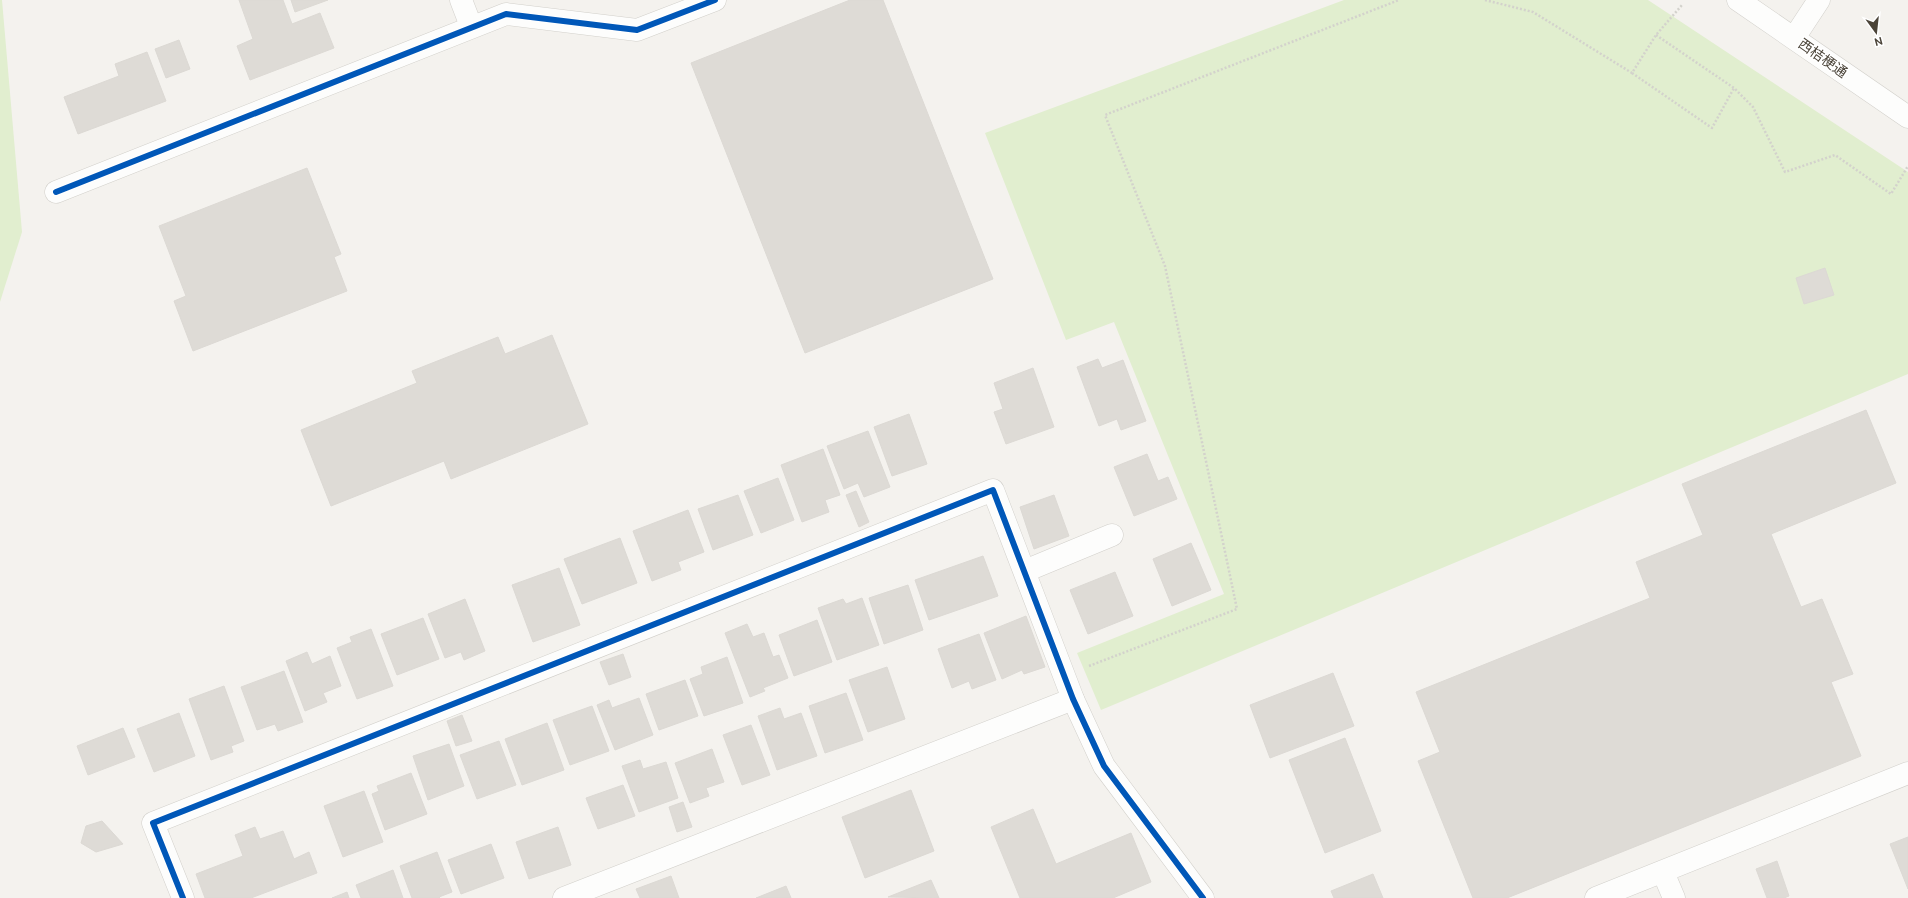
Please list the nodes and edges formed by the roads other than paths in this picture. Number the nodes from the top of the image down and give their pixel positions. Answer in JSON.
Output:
{"nodes":[{"id":1,"x":461,"y":0,"type":"edge"},
{"id":2,"x":715,"y":0,"type":"edge"},
{"id":3,"x":1738,"y":0,"type":"edge"},
{"id":4,"x":1819,"y":0,"type":"edge"},
{"id":5,"x":471,"y":26,"type":"junction"},
{"id":6,"x":1794,"y":38,"type":"junction"},
{"id":7,"x":1908,"y":117,"type":"edge"},
{"id":8,"x":56,"y":192,"type":"dead end"},
{"id":9,"x":1112,"y":535,"type":"dead end"},
{"id":10,"x":1025,"y":571,"type":"junction"},
{"id":11,"x":1073,"y":699,"type":"junction"},
{"id":12,"x":1908,"y":773,"type":"edge"},
{"id":13,"x":1663,"y":872,"type":"junction"},
{"id":14,"x":183,"y":898,"type":"edge"},
{"id":15,"x":564,"y":898,"type":"edge"},
{"id":16,"x":1203,"y":898,"type":"edge"},
{"id":17,"x":1596,"y":898,"type":"edge"},
{"id":18,"x":1674,"y":898,"type":"edge"}],
"edges":[{"from":1,"to":5,"type":"street"},
{"from":2,"to":5,"type":"street"},
{"from":3,"to":6,"type":"street","name":"西桔梗通"},
{"from":4,"to":6,"type":"street"},
{"from":5,"to":8,"type":"street"},
{"from":6,"to":7,"type":"street","name":"西桔梗通"},
{"from":9,"to":10,"type":"street"},
{"from":10,"to":11,"type":"street"},
{"from":10,"to":14,"type":"street"},
{"from":11,"to":15,"type":"street"},
{"from":11,"to":16,"type":"street"},
{"from":12,"to":13,"type":"street"},
{"from":13,"to":17,"type":"street"},
{"from":13,"to":18,"type":"street"}]}
